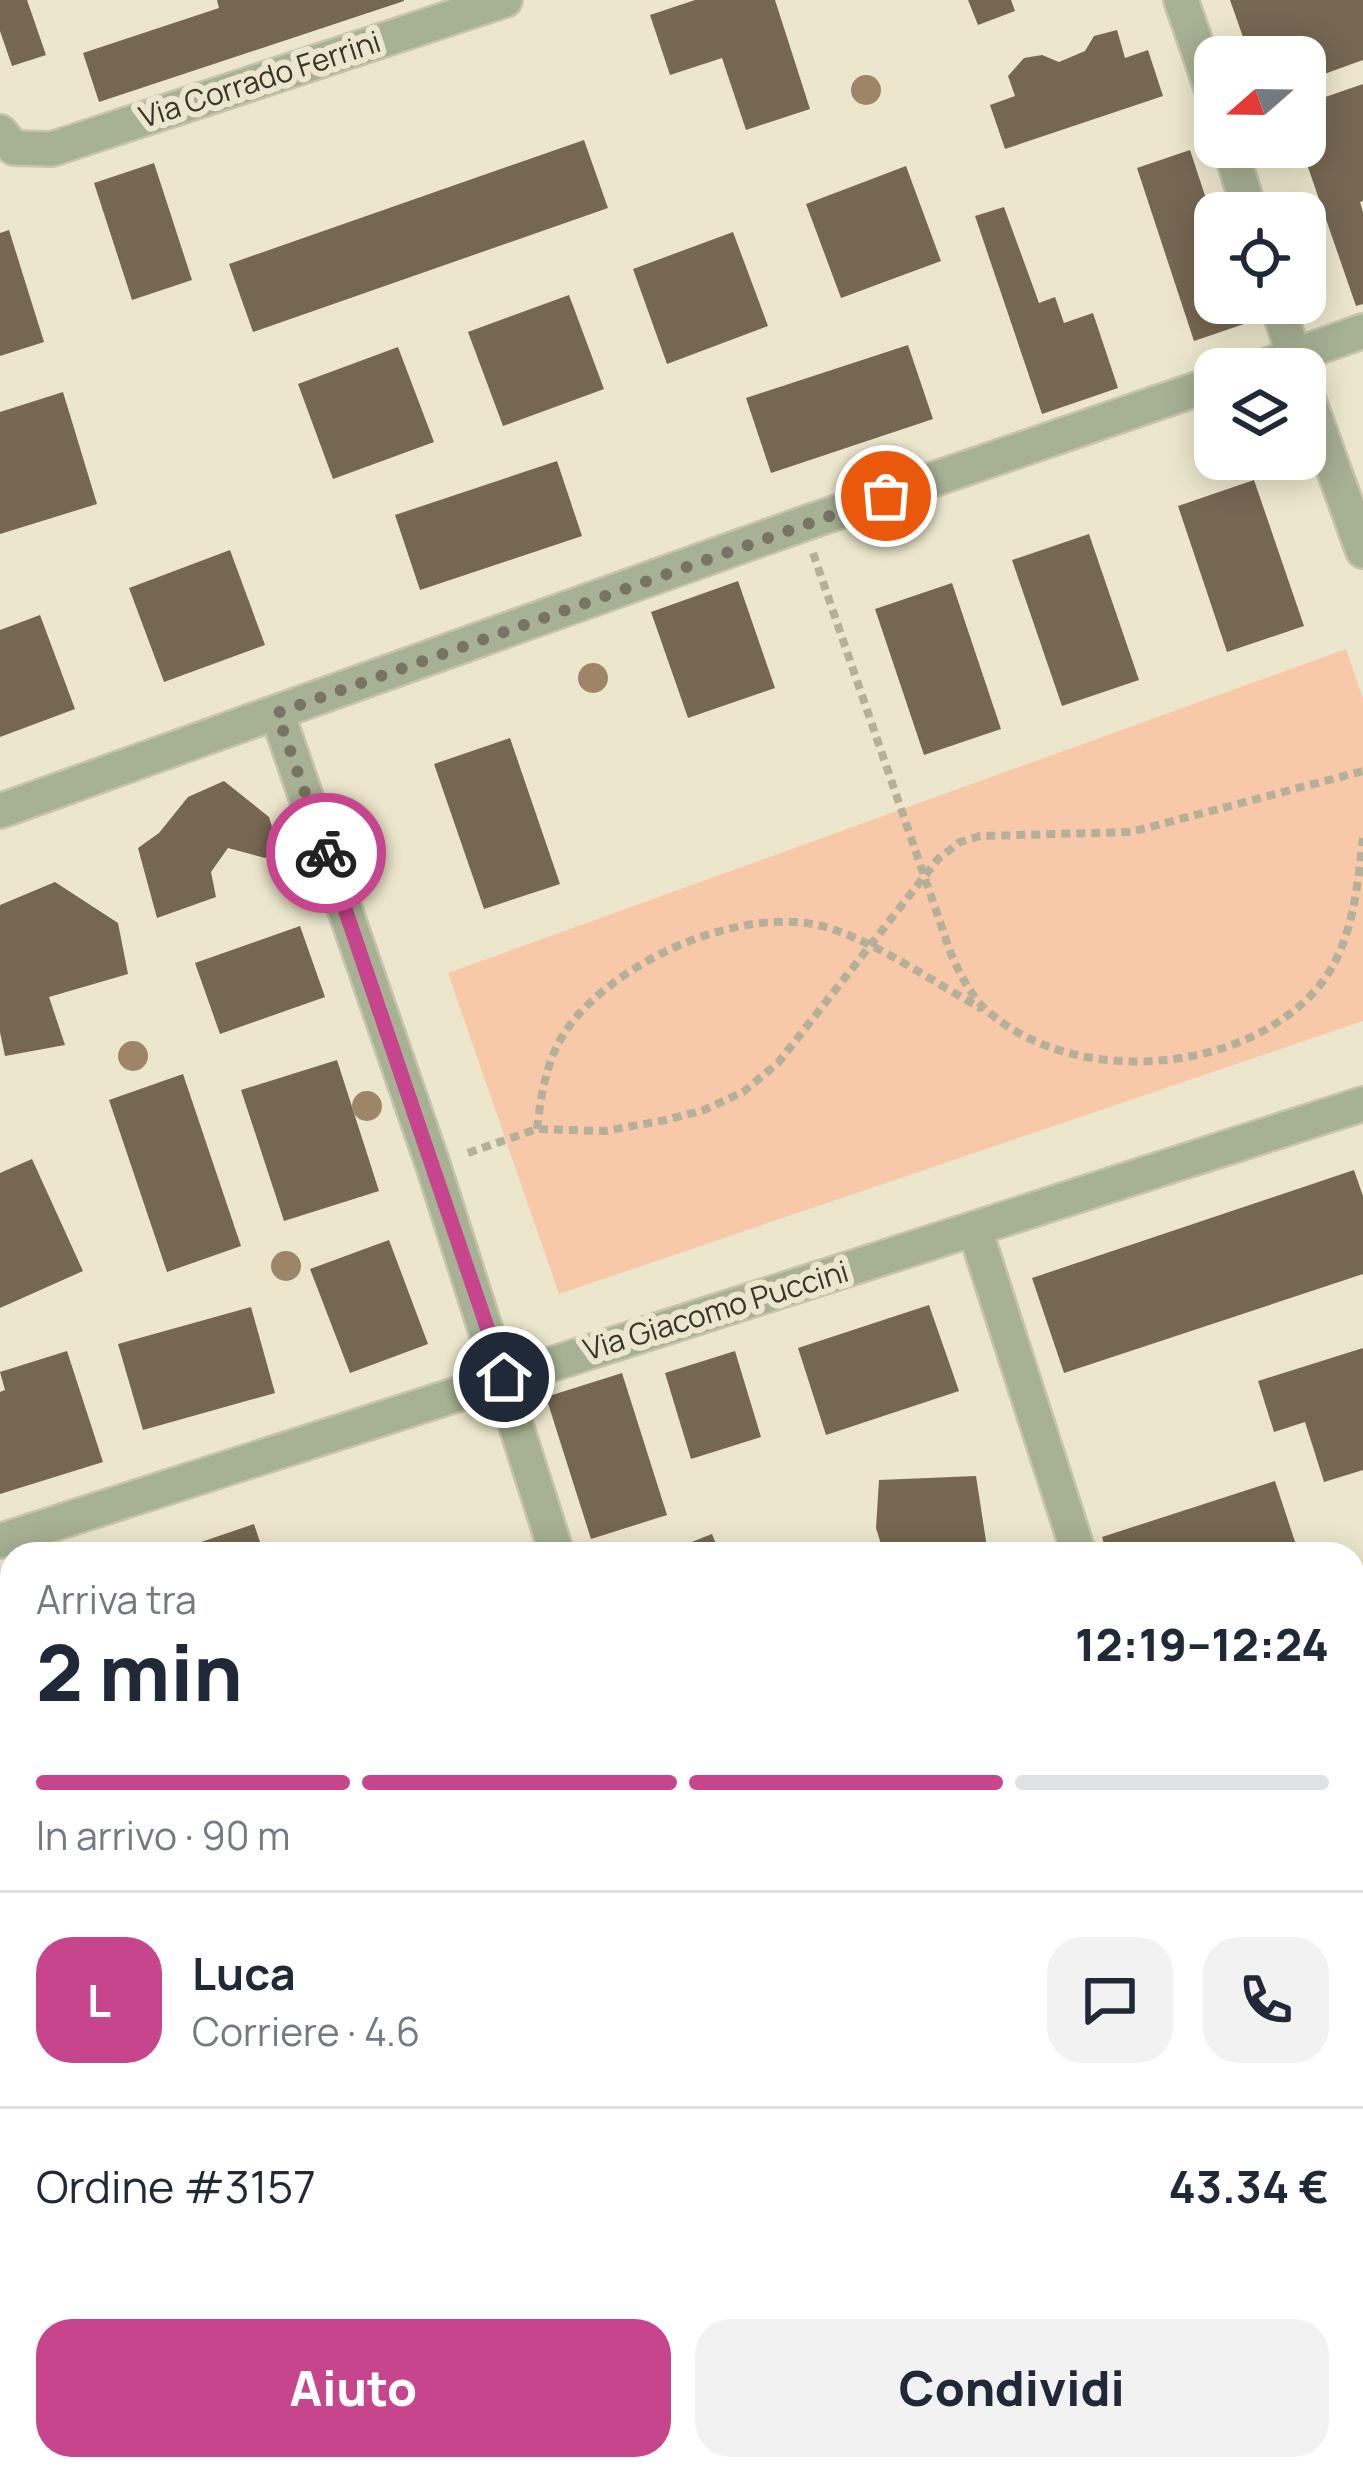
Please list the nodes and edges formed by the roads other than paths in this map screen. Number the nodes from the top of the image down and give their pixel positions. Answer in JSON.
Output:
{"nodes":[{"id":1,"x":505,"y":0,"type":"edge"},
{"id":2,"x":1180,"y":0,"type":"edge"},
{"id":3,"x":1194,"y":40,"type":"edge"},
{"id":4,"x":7,"y":140,"type":"edge"},
{"id":5,"x":1363,"y":331,"type":"edge"},
{"id":6,"x":1326,"y":348,"type":"edge"},
{"id":7,"x":1194,"y":390,"type":"edge"},
{"id":8,"x":1326,"y":448,"type":"edge"},
{"id":9,"x":1363,"y":551,"type":"edge"},
{"id":10,"x":277,"y":713,"type":"junction"},
{"id":11,"x":0,"y":811,"type":"edge"},
{"id":12,"x":1363,"y":1104,"type":"edge"},
{"id":13,"x":975,"y":1230,"type":"junction"},
{"id":14,"x":504,"y":1377,"type":"junction"},
{"id":15,"x":0,"y":1541,"type":"edge"},
{"id":16,"x":553,"y":1542,"type":"edge"},
{"id":17,"x":1075,"y":1542,"type":"edge"}],
"edges":[{"from":1,"to":4,"type":"street","name":"Via Corrado Ferrini"},
{"from":2,"to":3,"type":"street"},
{"from":5,"to":6,"type":"street"},
{"from":7,"to":10,"type":"street"},
{"from":8,"to":9,"type":"street"},
{"from":10,"to":11,"type":"street"},
{"from":10,"to":14,"type":"street"},
{"from":12,"to":13,"type":"street","name":"Via Giacomo Puccini"},
{"from":13,"to":14,"type":"street","name":"Via Giacomo Puccini"},
{"from":13,"to":17,"type":"street"},
{"from":14,"to":15,"type":"street","name":"Via Giacomo Puccini"},
{"from":14,"to":16,"type":"street"}]}
